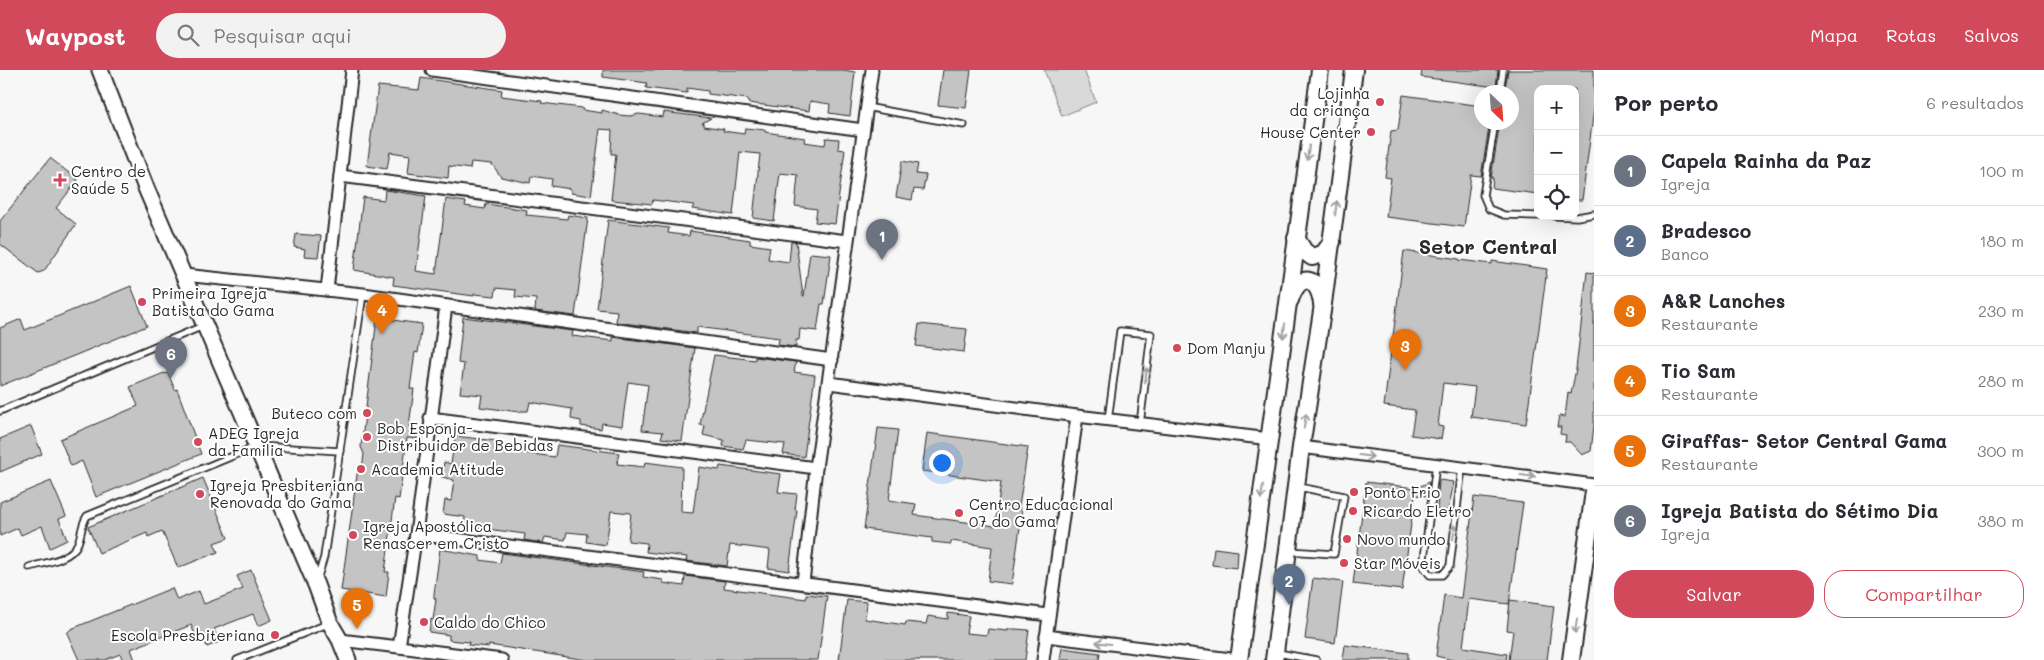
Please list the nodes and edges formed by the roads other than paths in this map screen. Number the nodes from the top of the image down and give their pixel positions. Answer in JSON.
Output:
{"nodes":[{"id":1,"x":100,"y":70,"type":"edge"},
{"id":2,"x":352,"y":70,"type":"edge"},
{"id":3,"x":432,"y":70,"type":"edge"},
{"id":4,"x":872,"y":70,"type":"edge"},
{"id":5,"x":1320,"y":70,"type":"edge"},
{"id":6,"x":1354,"y":70,"type":"edge"},
{"id":7,"x":1503,"y":70,"type":"edge"},
{"id":8,"x":1501,"y":85,"type":"edge"},
{"id":9,"x":866,"y":107,"type":"junction"},
{"id":10,"x":964,"y":125,"type":"dead end"},
{"id":11,"x":863,"y":130,"type":"junction"},
{"id":12,"x":1494,"y":130,"type":"edge"},
{"id":13,"x":340,"y":176,"type":"junction"},
{"id":14,"x":1594,"y":214,"type":"edge"},
{"id":15,"x":1534,"y":216,"type":"edge"},
{"id":16,"x":1579,"y":217,"type":"edge"},
{"id":17,"x":1296,"y":238,"type":"junction"},
{"id":18,"x":847,"y":242,"type":"junction"},
{"id":19,"x":1332,"y":242,"type":"junction"},
{"id":20,"x":184,"y":275,"type":"junction"},
{"id":21,"x":326,"y":290,"type":"junction"},
{"id":22,"x":363,"y":294,"type":"junction"},
{"id":23,"x":446,"y":306,"type":"junction"},
{"id":24,"x":1288,"y":308,"type":"junction"},
{"id":25,"x":1322,"y":311,"type":"junction"},
{"id":26,"x":205,"y":325,"type":"junction"},
{"id":27,"x":832,"y":360,"type":"junction"},
{"id":28,"x":829,"y":383,"type":"junction"},
{"id":29,"x":0,"y":412,"type":"edge"},
{"id":30,"x":1078,"y":416,"type":"junction"},
{"id":31,"x":430,"y":418,"type":"junction"},
{"id":32,"x":1108,"y":420,"type":"junction"},
{"id":33,"x":1140,"y":424,"type":"junction"},
{"id":34,"x":1270,"y":439,"type":"junction"},
{"id":35,"x":257,"y":446,"type":"junction"},
{"id":36,"x":1301,"y":448,"type":"junction"},
{"id":37,"x":340,"y":451,"type":"junction"},
{"id":38,"x":1436,"y":465,"type":"junction"},
{"id":39,"x":816,"y":468,"type":"junction"},
{"id":40,"x":1462,"y":468,"type":"junction"},
{"id":41,"x":1594,"y":485,"type":"edge"},
{"id":42,"x":1296,"y":487,"type":"junction"},
{"id":43,"x":1594,"y":491,"type":"edge"},
{"id":44,"x":416,"y":534,"type":"junction"},
{"id":45,"x":1289,"y":551,"type":"junction"},
{"id":46,"x":29,"y":567,"type":"dead end"},
{"id":47,"x":803,"y":584,"type":"junction"},
{"id":48,"x":316,"y":585,"type":"junction"},
{"id":49,"x":1048,"y":615,"type":"junction"},
{"id":50,"x":330,"y":623,"type":"junction"},
{"id":51,"x":1046,"y":636,"type":"junction"},
{"id":52,"x":340,"y":640,"type":"junction"},
{"id":53,"x":399,"y":647,"type":"junction"},
{"id":54,"x":1275,"y":656,"type":"edge"},
{"id":55,"x":237,"y":660,"type":"edge"},
{"id":56,"x":348,"y":660,"type":"edge"},
{"id":57,"x":497,"y":660,"type":"edge"},
{"id":58,"x":502,"y":660,"type":"edge"},
{"id":59,"x":1043,"y":660,"type":"edge"},
{"id":60,"x":1239,"y":660,"type":"edge"},
{"id":61,"x":1316,"y":660,"type":"edge"},
{"id":62,"x":1571,"y":660,"type":"edge"}],
"edges":[{"from":1,"to":20,"type":"street"},
{"from":2,"to":13,"type":"street"},
{"from":3,"to":11,"type":"street"},
{"from":4,"to":9,"type":"street"},
{"from":5,"to":17,"type":"main road","one_way":true},
{"from":19,"to":6,"type":"main road","one_way":true},
{"from":7,"to":8,"type":"lane"},
{"from":9,"to":10,"type":"lane"},
{"from":9,"to":11,"type":"street"},
{"from":11,"to":18,"type":"street"},
{"from":12,"to":15,"type":"lane"},
{"from":13,"to":18,"type":"street"},
{"from":13,"to":21,"type":"street"},
{"from":14,"to":16,"type":"lane"},
{"from":17,"to":19,"type":"main road"},
{"from":17,"to":24,"type":"main road"},
{"from":18,"to":27,"type":"street"},
{"from":19,"to":25,"type":"main road"},
{"from":20,"to":21,"type":"street"},
{"from":20,"to":26,"type":"street"},
{"from":21,"to":22,"type":"street"},
{"from":22,"to":23,"type":"street"},
{"from":22,"to":37,"type":"lane"},
{"from":23,"to":27,"type":"street"},
{"from":23,"to":31,"type":"street"},
{"from":24,"to":25,"type":"main road"},
{"from":24,"to":34,"type":"main road","one_way":true},
{"from":36,"to":25,"type":"main road","one_way":true},
{"from":26,"to":29,"type":"lane"},
{"from":26,"to":35,"type":"street"},
{"from":27,"to":28,"type":"street"},
{"from":28,"to":30,"type":"street"},
{"from":28,"to":39,"type":"street"},
{"from":30,"to":32,"type":"street"},
{"from":30,"to":49,"type":"street"},
{"from":31,"to":39,"type":"street"},
{"from":31,"to":44,"type":"street"},
{"from":32,"to":33,"type":"street"},
{"from":33,"to":32,"type":"lane","one_way":true},
{"from":33,"to":34,"type":"street"},
{"from":34,"to":60,"type":"main road","one_way":true},
{"from":35,"to":37,"type":"lane"},
{"from":35,"to":46,"type":"lane"},
{"from":35,"to":48,"type":"street"},
{"from":36,"to":38,"type":"street","one_way":true},
{"from":36,"to":42,"type":"main road"},
{"from":37,"to":48,"type":"lane"},
{"from":38,"to":40,"type":"street"},
{"from":38,"to":40,"type":"lane","one_way":true},
{"from":39,"to":47,"type":"street"},
{"from":40,"to":41,"type":"street","one_way":true},
{"from":42,"to":45,"type":"main road"},
{"from":42,"to":45,"type":"lane"},
{"from":43,"to":62,"type":"main road","one_way":true},
{"from":44,"to":47,"type":"street"},
{"from":44,"to":53,"type":"street"},
{"from":45,"to":54,"type":"main road"},
{"from":47,"to":49,"type":"street"},
{"from":48,"to":50,"type":"street"},
{"from":49,"to":51,"type":"street"},
{"from":50,"to":52,"type":"street"},
{"from":50,"to":55,"type":"lane"},
{"from":51,"to":59,"type":"street"},
{"from":60,"to":51,"type":"street","one_way":true},
{"from":52,"to":53,"type":"street"},
{"from":52,"to":56,"type":"street"},
{"from":53,"to":57,"type":"street"},
{"from":54,"to":61,"type":"lane"},
{"from":57,"to":58,"type":"street"}]}
